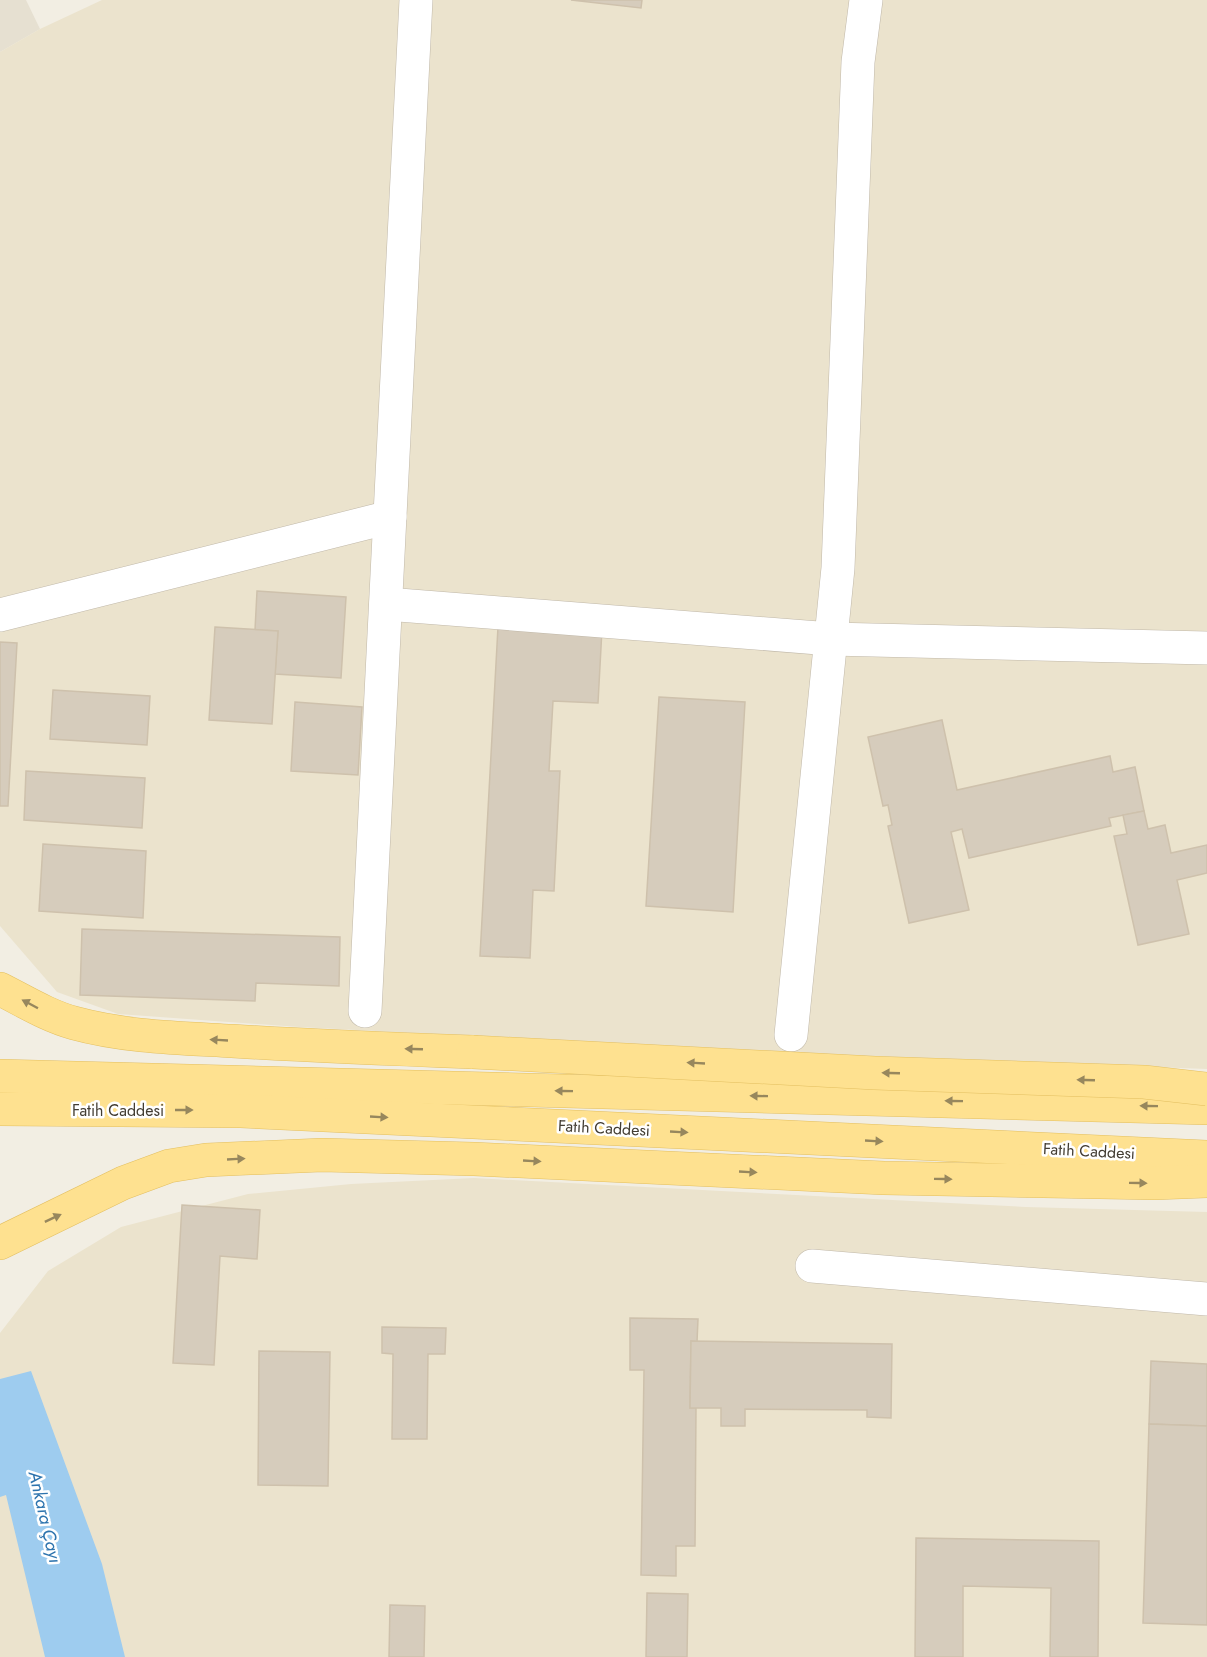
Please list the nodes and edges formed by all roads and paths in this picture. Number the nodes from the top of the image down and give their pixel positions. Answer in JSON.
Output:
{"nodes":[{"id":1,"x":416,"y":0,"type":"edge"},
{"id":2,"x":866,"y":0,"type":"edge"},
{"id":3,"x":390,"y":517,"type":"junction"},
{"id":4,"x":386,"y":604,"type":"junction"},
{"id":5,"x":0,"y":615,"type":"edge"},
{"id":6,"x":831,"y":639,"type":"junction"},
{"id":7,"x":1207,"y":648,"type":"edge"},
{"id":8,"x":0,"y":989,"type":"edge"},
{"id":9,"x":365,"y":1011,"type":"dead end"},
{"id":10,"x":791,"y":1035,"type":"dead end"},
{"id":11,"x":0,"y":1076,"type":"edge"},
{"id":12,"x":1207,"y":1089,"type":"edge"},
{"id":13,"x":1207,"y":1108,"type":"edge"},
{"id":14,"x":0,"y":1109,"type":"edge"},
{"id":15,"x":1207,"y":1157,"type":"edge"},
{"id":16,"x":1207,"y":1181,"type":"edge"},
{"id":17,"x":0,"y":1243,"type":"edge"},
{"id":18,"x":812,"y":1266,"type":"dead end"},
{"id":19,"x":1207,"y":1299,"type":"edge"}],
"edges":[{"from":1,"to":3,"type":"street"},
{"from":2,"to":6,"type":"street"},
{"from":3,"to":4,"type":"street"},
{"from":3,"to":5,"type":"street"},
{"from":4,"to":6,"type":"street"},
{"from":4,"to":9,"type":"street"},
{"from":6,"to":7,"type":"street"},
{"from":6,"to":10,"type":"street"},
{"from":12,"to":8,"type":"main road","one_way":true,"bridge":true},
{"from":13,"to":11,"type":"main road","name":"Fatih Caddesi","one_way":true},
{"from":14,"to":15,"type":"main road","name":"Fatih Caddesi","one_way":true},
{"from":17,"to":16,"type":"main road","one_way":true},
{"from":18,"to":19,"type":"street"}]}
